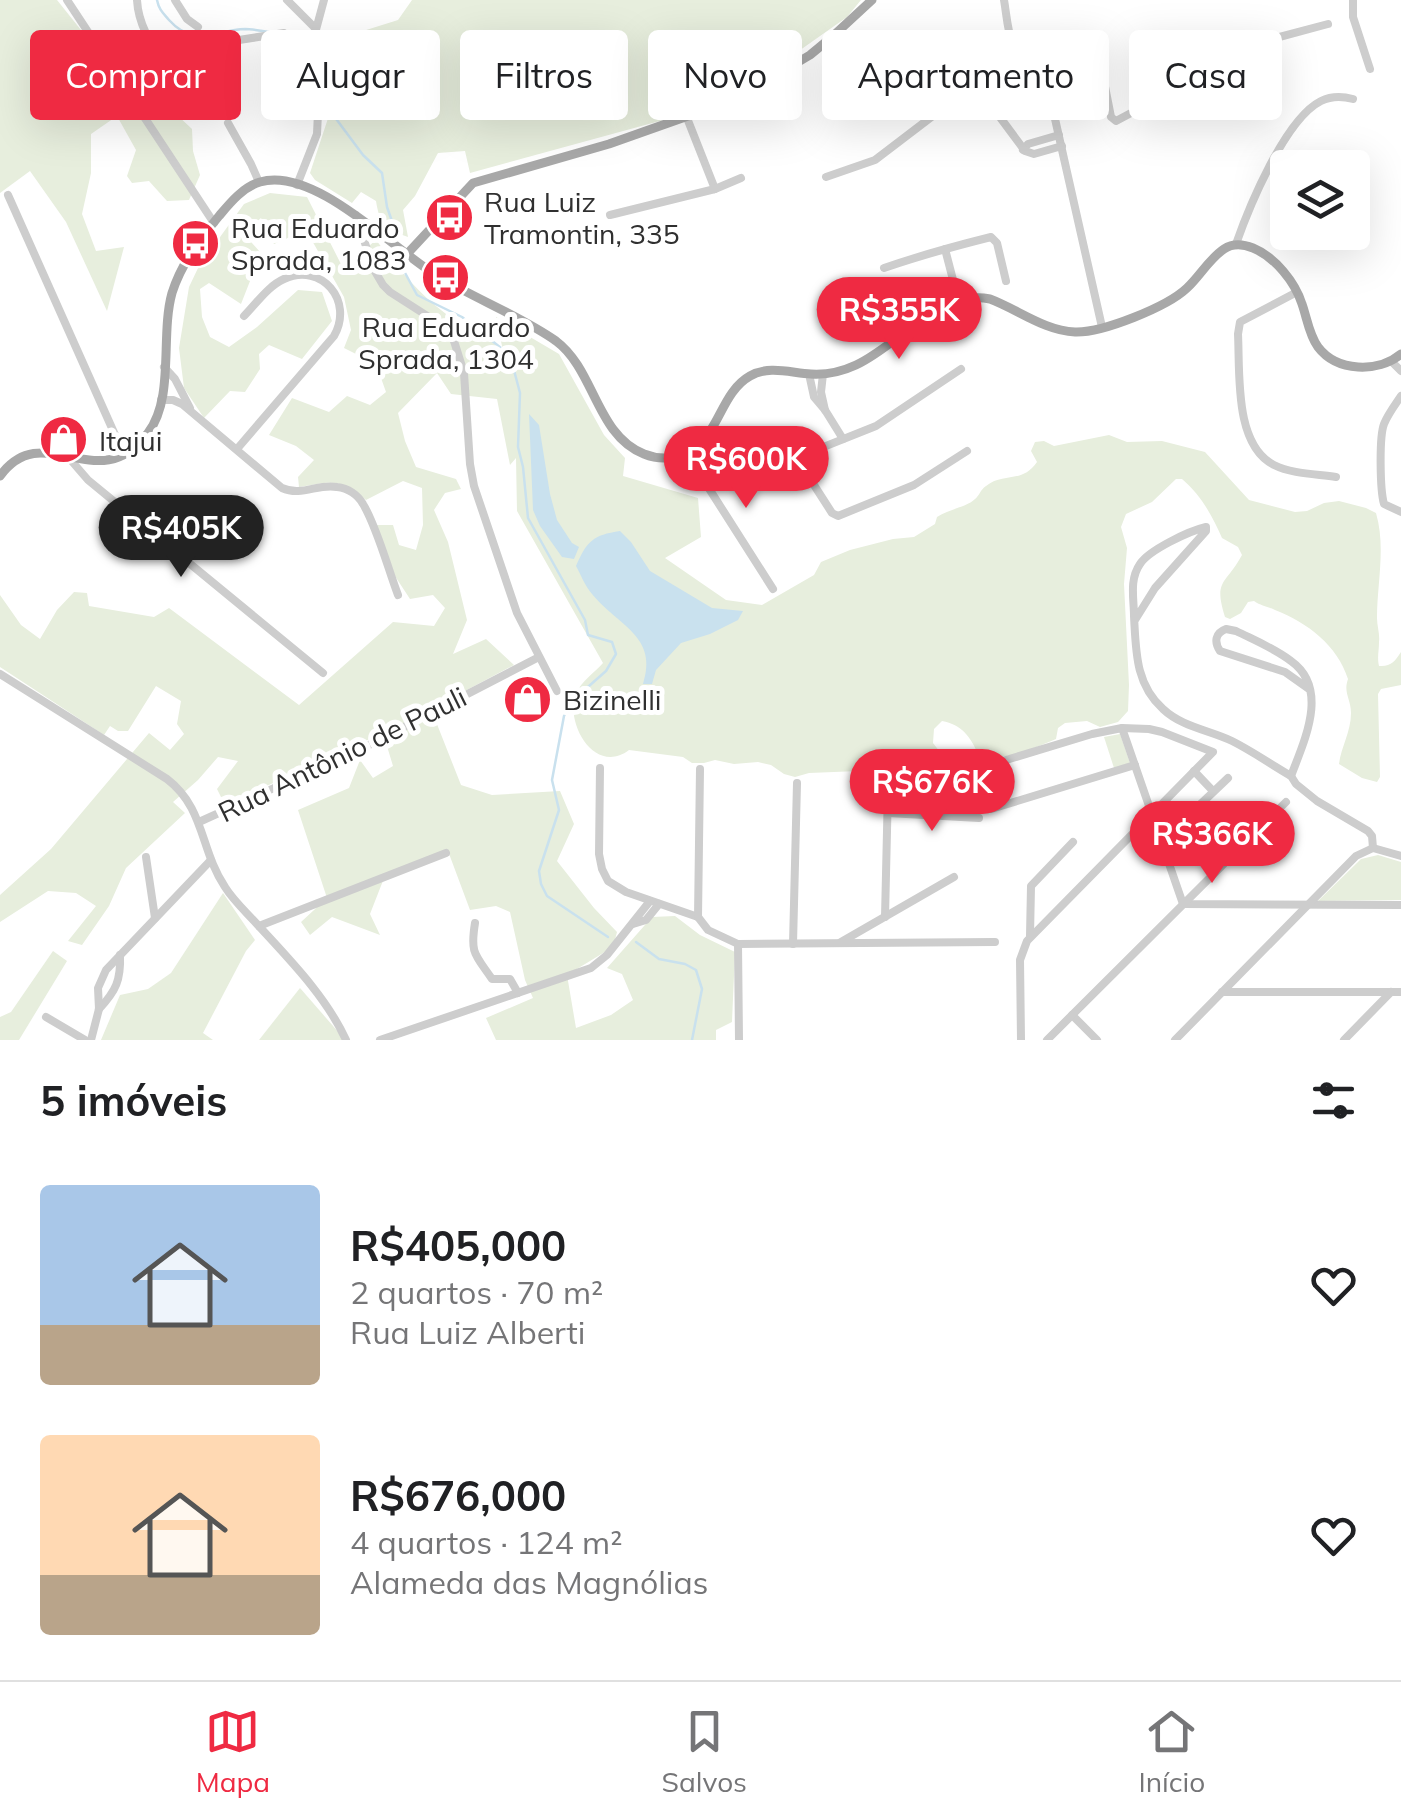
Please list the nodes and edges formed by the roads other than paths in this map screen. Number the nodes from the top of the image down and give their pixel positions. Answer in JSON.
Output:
{"nodes":[{"id":1,"x":67,"y":0,"type":"edge"},
{"id":2,"x":138,"y":0,"type":"edge"},
{"id":3,"x":175,"y":0,"type":"edge"},
{"id":4,"x":287,"y":0,"type":"edge"},
{"id":5,"x":324,"y":0,"type":"edge"},
{"id":6,"x":872,"y":0,"type":"edge"},
{"id":7,"x":1004,"y":0,"type":"edge"},
{"id":8,"x":1354,"y":0,"type":"edge"},
{"id":9,"x":1328,"y":24,"type":"dead end"},
{"id":10,"x":198,"y":27,"type":"dead end"},
{"id":11,"x":315,"y":28,"type":"junction"},
{"id":12,"x":147,"y":30,"type":"edge"},
{"id":13,"x":312,"y":30,"type":"edge"},
{"id":14,"x":1011,"y":30,"type":"edge"},
{"id":15,"x":802,"y":59,"type":"edge"},
{"id":16,"x":1370,"y":70,"type":"dead end"},
{"id":17,"x":1353,"y":100,"type":"dead end"},
{"id":18,"x":1109,"y":103,"type":"edge"},
{"id":19,"x":318,"y":120,"type":"edge"},
{"id":20,"x":680,"y":120,"type":"edge"},
{"id":21,"x":687,"y":120,"type":"edge"},
{"id":22,"x":1056,"y":120,"type":"edge"},
{"id":23,"x":228,"y":123,"type":"dead end"},
{"id":24,"x":1059,"y":135,"type":"junction"},
{"id":25,"x":1062,"y":146,"type":"junction"},
{"id":26,"x":1023,"y":150,"type":"junction"},
{"id":27,"x":826,"y":177,"type":"dead end"},
{"id":28,"x":741,"y":178,"type":"dead end"},
{"id":29,"x":259,"y":182,"type":"junction"},
{"id":30,"x":298,"y":185,"type":"junction"},
{"id":31,"x":715,"y":190,"type":"junction"},
{"id":32,"x":8,"y":195,"type":"dead end"},
{"id":33,"x":356,"y":215,"type":"junction"},
{"id":34,"x":610,"y":215,"type":"dead end"},
{"id":35,"x":214,"y":223,"type":"junction"},
{"id":36,"x":1236,"y":244,"type":"junction"},
{"id":37,"x":946,"y":250,"type":"junction"},
{"id":38,"x":406,"y":254,"type":"junction"},
{"id":39,"x":884,"y":268,"type":"dead end"},
{"id":40,"x":1006,"y":281,"type":"dead end"},
{"id":41,"x":1298,"y":294,"type":"junction"},
{"id":42,"x":960,"y":299,"type":"junction"},
{"id":43,"x":244,"y":316,"type":"dead end"},
{"id":44,"x":1102,"y":327,"type":"junction"},
{"id":45,"x":1398,"y":363,"type":"edge"},
{"id":46,"x":164,"y":367,"type":"junction"},
{"id":47,"x":961,"y":369,"type":"dead end"},
{"id":48,"x":809,"y":374,"type":"junction"},
{"id":49,"x":823,"y":374,"type":"junction"},
{"id":50,"x":1401,"y":396,"type":"edge"},
{"id":51,"x":161,"y":400,"type":"junction"},
{"id":52,"x":826,"y":410,"type":"junction"},
{"id":53,"x":192,"y":412,"type":"junction"},
{"id":54,"x":843,"y":439,"type":"junction"},
{"id":55,"x":236,"y":449,"type":"junction"},
{"id":56,"x":967,"y":451,"type":"dead end"},
{"id":57,"x":686,"y":454,"type":"junction"},
{"id":58,"x":124,"y":455,"type":"junction"},
{"id":59,"x":69,"y":458,"type":"junction"},
{"id":60,"x":796,"y":458,"type":"junction"},
{"id":61,"x":0,"y":476,"type":"edge"},
{"id":62,"x":1336,"y":477,"type":"dead end"},
{"id":63,"x":732,"y":483,"type":"dead end"},
{"id":64,"x":1401,"y":512,"type":"edge"},
{"id":65,"x":773,"y":589,"type":"dead end"},
{"id":66,"x":398,"y":595,"type":"dead end"},
{"id":67,"x":1134,"y":620,"type":"junction"},
{"id":68,"x":538,"y":657,"type":"junction"},
{"id":69,"x":323,"y":673,"type":"dead end"},
{"id":70,"x":0,"y":674,"type":"edge"},
{"id":71,"x":1309,"y":689,"type":"junction"},
{"id":72,"x":558,"y":692,"type":"dead end"},
{"id":73,"x":1122,"y":728,"type":"junction"},
{"id":74,"x":1135,"y":765,"type":"junction"},
{"id":75,"x":600,"y":768,"type":"dead end"},
{"id":76,"x":700,"y":769,"type":"dead end"},
{"id":77,"x":974,"y":770,"type":"dead end"},
{"id":78,"x":1194,"y":772,"type":"junction"},
{"id":79,"x":1292,"y":776,"type":"junction"},
{"id":80,"x":1228,"y":778,"type":"dead end"},
{"id":81,"x":797,"y":784,"type":"dead end"},
{"id":82,"x":888,"y":788,"type":"dead end"},
{"id":83,"x":1213,"y":791,"type":"junction"},
{"id":84,"x":1286,"y":802,"type":"dead end"},
{"id":85,"x":991,"y":809,"type":"dead end"},
{"id":86,"x":888,"y":812,"type":"junction"},
{"id":87,"x":1152,"y":814,"type":"junction"},
{"id":88,"x":1187,"y":817,"type":"dead end"},
{"id":89,"x":979,"y":818,"type":"dead end"},
{"id":90,"x":199,"y":822,"type":"junction"},
{"id":91,"x":1073,"y":842,"type":"dead end"},
{"id":92,"x":1373,"y":848,"type":"junction"},
{"id":93,"x":446,"y":854,"type":"dead end"},
{"id":94,"x":1401,"y":856,"type":"edge"},
{"id":95,"x":146,"y":857,"type":"dead end"},
{"id":96,"x":211,"y":860,"type":"junction"},
{"id":97,"x":954,"y":876,"type":"dead end"},
{"id":98,"x":655,"y":902,"type":"junction"},
{"id":99,"x":1183,"y":904,"type":"junction"},
{"id":100,"x":1307,"y":905,"type":"junction"},
{"id":101,"x":1398,"y":905,"type":"edge"},
{"id":102,"x":1401,"y":916,"type":"edge"},
{"id":103,"x":698,"y":917,"type":"junction"},
{"id":104,"x":886,"y":917,"type":"junction"},
{"id":105,"x":155,"y":918,"type":"junction"},
{"id":106,"x":475,"y":923,"type":"dead end"},
{"id":107,"x":259,"y":926,"type":"junction"},
{"id":108,"x":1030,"y":936,"type":"junction"},
{"id":109,"x":994,"y":942,"type":"dead end"},
{"id":110,"x":840,"y":943,"type":"junction"},
{"id":111,"x":738,"y":944,"type":"junction"},
{"id":112,"x":793,"y":944,"type":"junction"},
{"id":113,"x":120,"y":955,"type":"junction"},
{"id":114,"x":1222,"y":992,"type":"junction"},
{"id":115,"x":1396,"y":992,"type":"edge"},
{"id":116,"x":518,"y":993,"type":"junction"},
{"id":117,"x":98,"y":1009,"type":"junction"},
{"id":118,"x":1072,"y":1015,"type":"junction"},
{"id":119,"x":46,"y":1017,"type":"dead end"},
{"id":120,"x":88,"y":1040,"type":"edge"},
{"id":121,"x":346,"y":1040,"type":"edge"},
{"id":122,"x":380,"y":1040,"type":"edge"},
{"id":123,"x":739,"y":1040,"type":"edge"},
{"id":124,"x":1020,"y":1040,"type":"edge"},
{"id":125,"x":1047,"y":1040,"type":"edge"},
{"id":126,"x":1097,"y":1040,"type":"edge"},
{"id":127,"x":1175,"y":1040,"type":"edge"},
{"id":128,"x":1344,"y":1040,"type":"edge"}],
"edges":[{"from":1,"to":35,"type":"street"},
{"from":2,"to":12,"type":"street"},
{"from":3,"to":10,"type":"street"},
{"from":4,"to":11,"type":"street"},
{"from":5,"to":11,"type":"street"},
{"from":6,"to":15,"type":"main road"},
{"from":7,"to":14,"type":"street"},
{"from":8,"to":16,"type":"street"},
{"from":9,"to":18,"type":"street"},
{"from":11,"to":13,"type":"street"},
{"from":17,"to":36,"type":"street"},
{"from":19,"to":30,"type":"street"},
{"from":20,"to":38,"type":"main road"},
{"from":21,"to":31,"type":"street"},
{"from":22,"to":24,"type":"street"},
{"from":23,"to":29,"type":"street"},
{"from":24,"to":25,"type":"street"},
{"from":24,"to":26,"type":"street"},
{"from":25,"to":26,"type":"street"},
{"from":25,"to":44,"type":"street"},
{"from":26,"to":27,"type":"street"},
{"from":28,"to":31,"type":"street"},
{"from":29,"to":30,"type":"main road"},
{"from":29,"to":35,"type":"main road"},
{"from":30,"to":33,"type":"main road"},
{"from":31,"to":34,"type":"street"},
{"from":32,"to":58,"type":"street"},
{"from":33,"to":38,"type":"main road"},
{"from":33,"to":68,"type":"street"},
{"from":35,"to":46,"type":"main road"},
{"from":36,"to":41,"type":"main road"},
{"from":36,"to":44,"type":"main road"},
{"from":37,"to":39,"type":"street"},
{"from":37,"to":40,"type":"street"},
{"from":37,"to":42,"type":"street"},
{"from":38,"to":57,"type":"main road"},
{"from":41,"to":45,"type":"main road"},
{"from":41,"to":62,"type":"street"},
{"from":42,"to":44,"type":"main road"},
{"from":42,"to":49,"type":"main road"},
{"from":43,"to":55,"type":"street"},
{"from":46,"to":51,"type":"main road"},
{"from":46,"to":53,"type":"street"},
{"from":47,"to":54,"type":"street"},
{"from":48,"to":49,"type":"main road"},
{"from":48,"to":52,"type":"street"},
{"from":48,"to":57,"type":"main road"},
{"from":49,"to":52,"type":"street"},
{"from":50,"to":64,"type":"street"},
{"from":51,"to":53,"type":"street"},
{"from":51,"to":58,"type":"main road"},
{"from":52,"to":54,"type":"street"},
{"from":53,"to":55,"type":"street"},
{"from":54,"to":60,"type":"street"},
{"from":55,"to":66,"type":"street"},
{"from":56,"to":60,"type":"street"},
{"from":57,"to":65,"type":"street"},
{"from":58,"to":59,"type":"main road"},
{"from":59,"to":61,"type":"main road"},
{"from":59,"to":69,"type":"street"},
{"from":60,"to":63,"type":"street"},
{"from":67,"to":67,"type":"street"},
{"from":67,"to":79,"type":"street"},
{"from":68,"to":72,"type":"street"},
{"from":68,"to":90,"type":"street","name":"Rua Antônio de Pauli"},
{"from":70,"to":90,"type":"street"},
{"from":71,"to":71,"type":"street"},
{"from":71,"to":79,"type":"street"},
{"from":73,"to":74,"type":"street"},
{"from":73,"to":77,"type":"street"},
{"from":73,"to":78,"type":"street"},
{"from":74,"to":85,"type":"street"},
{"from":74,"to":87,"type":"street"},
{"from":75,"to":98,"type":"street"},
{"from":76,"to":103,"type":"street"},
{"from":78,"to":83,"type":"street"},
{"from":78,"to":87,"type":"street"},
{"from":79,"to":92,"type":"street"},
{"from":80,"to":83,"type":"street"},
{"from":81,"to":112,"type":"street"},
{"from":82,"to":86,"type":"street"},
{"from":83,"to":88,"type":"street"},
{"from":84,"to":99,"type":"street"},
{"from":86,"to":89,"type":"street"},
{"from":86,"to":104,"type":"street"},
{"from":87,"to":99,"type":"street"},
{"from":87,"to":108,"type":"street"},
{"from":90,"to":96,"type":"street"},
{"from":91,"to":108,"type":"street"},
{"from":92,"to":94,"type":"street"},
{"from":92,"to":100,"type":"street"},
{"from":93,"to":107,"type":"street"},
{"from":95,"to":105,"type":"street"},
{"from":96,"to":105,"type":"street"},
{"from":96,"to":107,"type":"street"},
{"from":97,"to":104,"type":"street"},
{"from":98,"to":103,"type":"street"},
{"from":98,"to":116,"type":"street"},
{"from":99,"to":100,"type":"street"},
{"from":99,"to":118,"type":"street"},
{"from":100,"to":101,"type":"street"},
{"from":100,"to":114,"type":"street"},
{"from":101,"to":102,"type":"street"},
{"from":103,"to":111,"type":"street"},
{"from":104,"to":110,"type":"street"},
{"from":105,"to":113,"type":"street"},
{"from":106,"to":116,"type":"street"},
{"from":107,"to":121,"type":"street"},
{"from":108,"to":124,"type":"street"},
{"from":109,"to":110,"type":"street"},
{"from":110,"to":112,"type":"street"},
{"from":111,"to":112,"type":"street"},
{"from":111,"to":123,"type":"street"},
{"from":113,"to":117,"type":"street"},
{"from":113,"to":117,"type":"street"},
{"from":114,"to":115,"type":"street"},
{"from":114,"to":127,"type":"street"},
{"from":115,"to":128,"type":"street"},
{"from":116,"to":122,"type":"street"},
{"from":117,"to":120,"type":"street"},
{"from":118,"to":125,"type":"street"},
{"from":118,"to":126,"type":"street"},
{"from":119,"to":120,"type":"street"}]}
